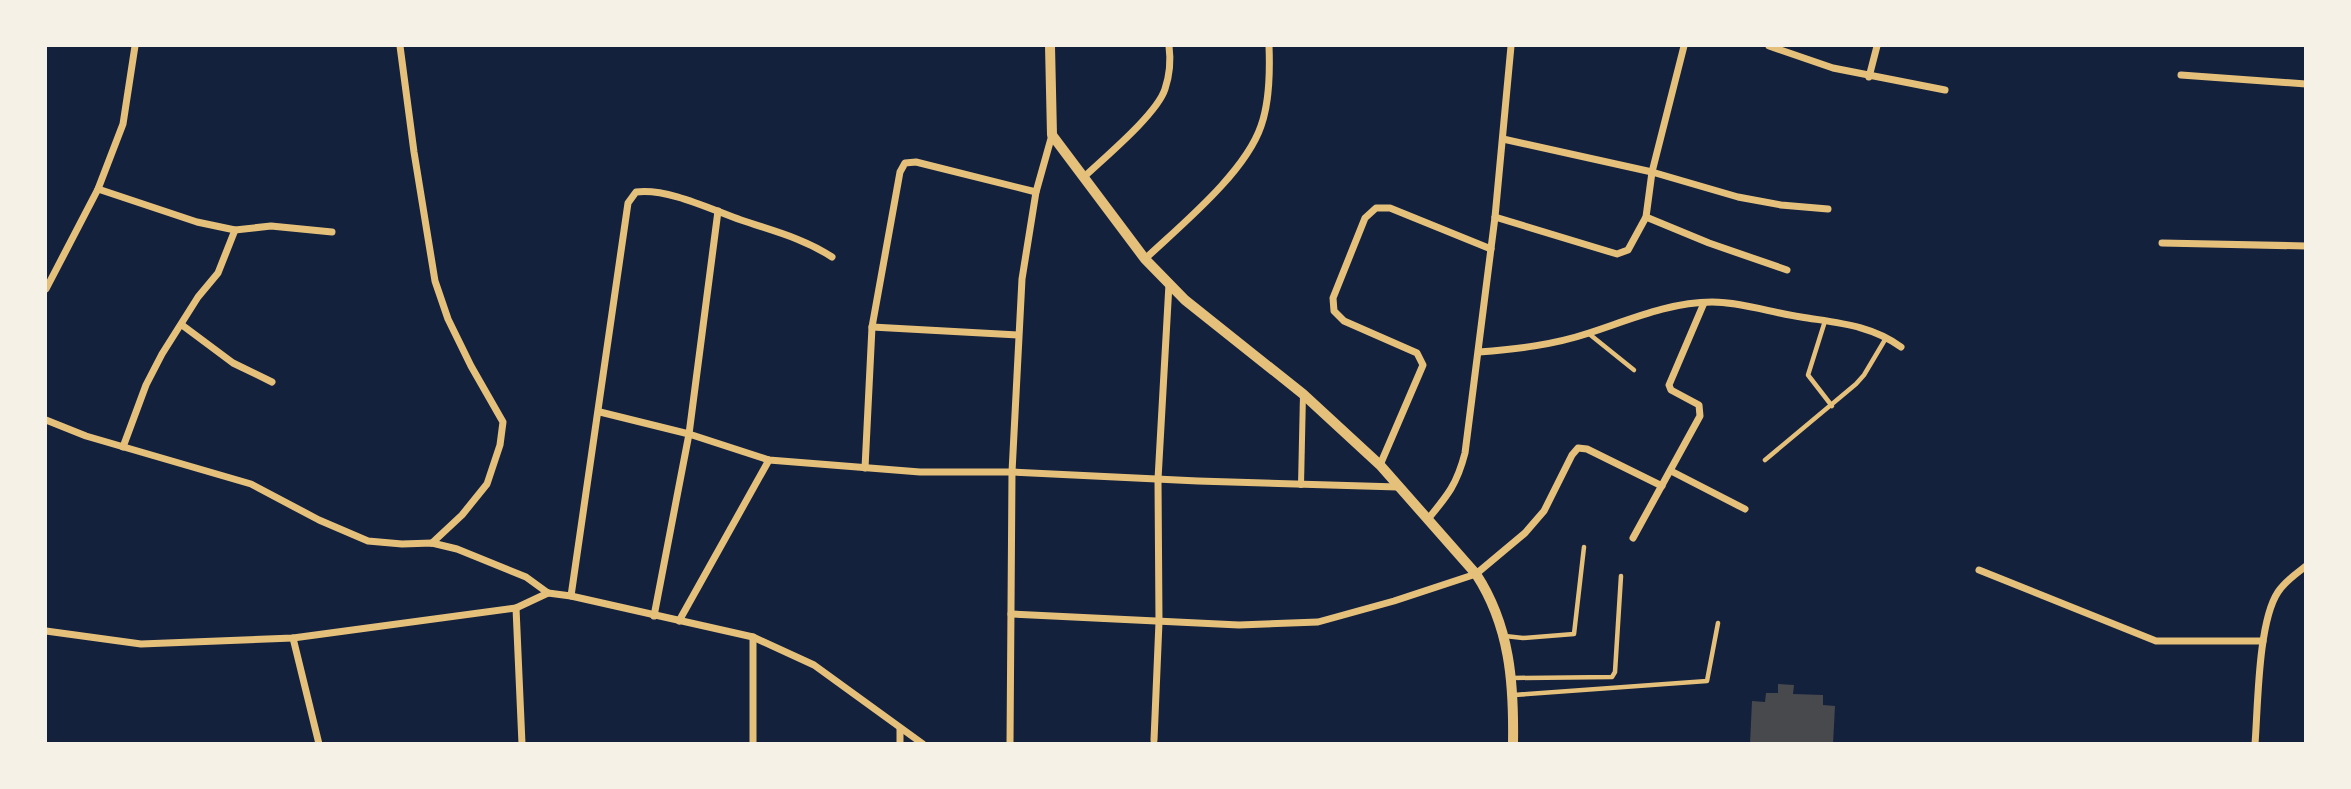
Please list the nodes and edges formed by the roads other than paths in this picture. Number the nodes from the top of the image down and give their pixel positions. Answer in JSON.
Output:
{"nodes":[{"id":1,"x":135,"y":46,"type":"edge"},
{"id":2,"x":400,"y":46,"type":"edge"},
{"id":3,"x":1050,"y":46,"type":"edge"},
{"id":4,"x":1169,"y":46,"type":"edge"},
{"id":5,"x":1269,"y":46,"type":"edge"},
{"id":6,"x":1511,"y":46,"type":"edge"},
{"id":7,"x":1684,"y":46,"type":"edge"},
{"id":8,"x":1769,"y":46,"type":"edge"},
{"id":9,"x":1877,"y":46,"type":"edge"},
{"id":10,"x":2181,"y":75,"type":"dead end"},
{"id":11,"x":1869,"y":76,"type":"junction"},
{"id":12,"x":2305,"y":84,"type":"edge"},
{"id":13,"x":1945,"y":90,"type":"dead end"},
{"id":14,"x":1052,"y":135,"type":"junction"},
{"id":15,"x":1503,"y":139,"type":"junction"},
{"id":16,"x":1652,"y":172,"type":"junction"},
{"id":17,"x":1084,"y":177,"type":"junction"},
{"id":18,"x":98,"y":189,"type":"junction"},
{"id":19,"x":1036,"y":192,"type":"junction"},
{"id":20,"x":1828,"y":209,"type":"dead end"},
{"id":21,"x":718,"y":211,"type":"junction"},
{"id":22,"x":1495,"y":217,"type":"junction"},
{"id":23,"x":1646,"y":217,"type":"junction"},
{"id":24,"x":234,"y":230,"type":"junction"},
{"id":25,"x":332,"y":232,"type":"dead end"},
{"id":26,"x":2162,"y":243,"type":"dead end"},
{"id":27,"x":2305,"y":246,"type":"edge"},
{"id":28,"x":1491,"y":249,"type":"junction"},
{"id":29,"x":832,"y":257,"type":"dead end"},
{"id":30,"x":1145,"y":259,"type":"junction"},
{"id":31,"x":1787,"y":271,"type":"dead end"},
{"id":32,"x":1169,"y":284,"type":"junction"},
{"id":33,"x":46,"y":289,"type":"edge"},
{"id":34,"x":1704,"y":303,"type":"junction"},
{"id":35,"x":1825,"y":321,"type":"junction"},
{"id":36,"x":182,"y":325,"type":"junction"},
{"id":37,"x":872,"y":327,"type":"junction"},
{"id":38,"x":1588,"y":333,"type":"junction"},
{"id":39,"x":1018,"y":335,"type":"junction"},
{"id":40,"x":1887,"y":336,"type":"junction"},
{"id":41,"x":1901,"y":347,"type":"dead end"},
{"id":42,"x":1479,"y":352,"type":"junction"},
{"id":43,"x":1634,"y":370,"type":"dead end"},
{"id":44,"x":272,"y":382,"type":"dead end"},
{"id":45,"x":1303,"y":394,"type":"junction"},
{"id":46,"x":1832,"y":406,"type":"junction"},
{"id":47,"x":600,"y":412,"type":"junction"},
{"id":48,"x":46,"y":420,"type":"edge"},
{"id":49,"x":689,"y":433,"type":"junction"},
{"id":50,"x":123,"y":447,"type":"junction"},
{"id":51,"x":769,"y":460,"type":"junction"},
{"id":52,"x":1765,"y":460,"type":"dead end"},
{"id":53,"x":1380,"y":465,"type":"junction"},
{"id":54,"x":865,"y":468,"type":"junction"},
{"id":55,"x":1671,"y":471,"type":"junction"},
{"id":56,"x":1012,"y":472,"type":"junction"},
{"id":57,"x":1158,"y":479,"type":"junction"},
{"id":58,"x":1301,"y":485,"type":"junction"},
{"id":59,"x":1662,"y":486,"type":"junction"},
{"id":60,"x":1398,"y":487,"type":"junction"},
{"id":61,"x":1745,"y":509,"type":"dead end"},
{"id":62,"x":1428,"y":519,"type":"junction"},
{"id":63,"x":1633,"y":538,"type":"dead end"},
{"id":64,"x":432,"y":543,"type":"junction"},
{"id":65,"x":1584,"y":547,"type":"dead end"},
{"id":66,"x":2305,"y":566,"type":"edge"},
{"id":67,"x":1979,"y":570,"type":"dead end"},
{"id":68,"x":1476,"y":574,"type":"junction"},
{"id":69,"x":1620,"y":576,"type":"dead end"},
{"id":70,"x":548,"y":593,"type":"junction"},
{"id":71,"x":571,"y":596,"type":"junction"},
{"id":72,"x":516,"y":608,"type":"junction"},
{"id":73,"x":1011,"y":614,"type":"junction"},
{"id":74,"x":654,"y":616,"type":"junction"},
{"id":75,"x":680,"y":621,"type":"junction"},
{"id":76,"x":1159,"y":622,"type":"junction"},
{"id":77,"x":1718,"y":623,"type":"dead end"},
{"id":78,"x":46,"y":631,"type":"edge"},
{"id":79,"x":1505,"y":636,"type":"junction"},
{"id":80,"x":753,"y":637,"type":"junction"},
{"id":81,"x":293,"y":638,"type":"junction"},
{"id":82,"x":2263,"y":641,"type":"junction"},
{"id":83,"x":1512,"y":678,"type":"junction"},
{"id":84,"x":1514,"y":695,"type":"junction"},
{"id":85,"x":900,"y":729,"type":"junction"},
{"id":86,"x":1154,"y":740,"type":"dead end"},
{"id":87,"x":319,"y":744,"type":"edge"},
{"id":88,"x":522,"y":744,"type":"edge"},
{"id":89,"x":752,"y":744,"type":"edge"},
{"id":90,"x":900,"y":744,"type":"edge"},
{"id":91,"x":923,"y":744,"type":"edge"},
{"id":92,"x":1010,"y":744,"type":"edge"},
{"id":93,"x":1513,"y":744,"type":"edge"},
{"id":94,"x":2255,"y":744,"type":"edge"}],
"edges":[{"from":1,"to":18,"type":"street"},
{"from":2,"to":64,"type":"street"},
{"from":3,"to":14,"type":"street"},
{"from":4,"to":17,"type":"street"},
{"from":5,"to":30,"type":"street"},
{"from":6,"to":15,"type":"street"},
{"from":7,"to":16,"type":"street"},
{"from":8,"to":11,"type":"street"},
{"from":9,"to":11,"type":"street"},
{"from":10,"to":12,"type":"street"},
{"from":11,"to":13,"type":"street"},
{"from":14,"to":17,"type":"street"},
{"from":14,"to":19,"type":"street"},
{"from":15,"to":16,"type":"street"},
{"from":15,"to":22,"type":"street"},
{"from":16,"to":20,"type":"street"},
{"from":16,"to":23,"type":"street"},
{"from":17,"to":30,"type":"street"},
{"from":18,"to":24,"type":"street"},
{"from":18,"to":33,"type":"street"},
{"from":19,"to":37,"type":"street"},
{"from":19,"to":39,"type":"street"},
{"from":21,"to":29,"type":"street"},
{"from":21,"to":47,"type":"street"},
{"from":21,"to":49,"type":"street"},
{"from":22,"to":23,"type":"street"},
{"from":22,"to":28,"type":"street"},
{"from":23,"to":31,"type":"street"},
{"from":24,"to":25,"type":"street"},
{"from":24,"to":36,"type":"street"},
{"from":26,"to":27,"type":"street"},
{"from":28,"to":42,"type":"street"},
{"from":28,"to":53,"type":"street"},
{"from":30,"to":32,"type":"street"},
{"from":32,"to":45,"type":"street"},
{"from":32,"to":57,"type":"street"},
{"from":34,"to":35,"type":"street"},
{"from":34,"to":38,"type":"street"},
{"from":34,"to":55,"type":"street"},
{"from":35,"to":40,"type":"street"},
{"from":35,"to":46,"type":"lane"},
{"from":36,"to":44,"type":"street"},
{"from":36,"to":50,"type":"street"},
{"from":37,"to":39,"type":"street"},
{"from":37,"to":54,"type":"street"},
{"from":38,"to":42,"type":"street"},
{"from":38,"to":43,"type":"lane"},
{"from":39,"to":56,"type":"street"},
{"from":40,"to":41,"type":"street"},
{"from":40,"to":46,"type":"lane"},
{"from":42,"to":62,"type":"street"},
{"from":45,"to":53,"type":"street"},
{"from":45,"to":58,"type":"street"},
{"from":46,"to":52,"type":"lane"},
{"from":47,"to":49,"type":"street"},
{"from":47,"to":71,"type":"street"},
{"from":48,"to":50,"type":"street"},
{"from":49,"to":51,"type":"street"},
{"from":49,"to":74,"type":"street"},
{"from":50,"to":64,"type":"street"},
{"from":51,"to":54,"type":"street"},
{"from":51,"to":75,"type":"street"},
{"from":53,"to":60,"type":"street"},
{"from":54,"to":56,"type":"street"},
{"from":55,"to":59,"type":"street"},
{"from":55,"to":61,"type":"street"},
{"from":56,"to":57,"type":"street"},
{"from":56,"to":73,"type":"street"},
{"from":57,"to":58,"type":"street"},
{"from":57,"to":76,"type":"street"},
{"from":58,"to":60,"type":"street"},
{"from":59,"to":63,"type":"street"},
{"from":59,"to":68,"type":"street"},
{"from":60,"to":62,"type":"street"},
{"from":62,"to":68,"type":"street"},
{"from":64,"to":70,"type":"street"},
{"from":65,"to":79,"type":"lane"},
{"from":66,"to":82,"type":"street"},
{"from":67,"to":82,"type":"street"},
{"from":68,"to":76,"type":"street"},
{"from":68,"to":79,"type":"street"},
{"from":69,"to":83,"type":"lane"},
{"from":70,"to":71,"type":"street"},
{"from":70,"to":72,"type":"street"},
{"from":71,"to":74,"type":"street"},
{"from":72,"to":81,"type":"street"},
{"from":72,"to":88,"type":"street"},
{"from":73,"to":76,"type":"street"},
{"from":73,"to":92,"type":"street"},
{"from":74,"to":75,"type":"street"},
{"from":75,"to":80,"type":"street"},
{"from":76,"to":86,"type":"street"},
{"from":77,"to":84,"type":"lane"},
{"from":78,"to":81,"type":"street"},
{"from":79,"to":83,"type":"street"},
{"from":80,"to":85,"type":"street"},
{"from":80,"to":89,"type":"street"},
{"from":81,"to":87,"type":"street"},
{"from":82,"to":94,"type":"street"},
{"from":83,"to":84,"type":"street"},
{"from":84,"to":93,"type":"street"},
{"from":85,"to":90,"type":"street"},
{"from":85,"to":91,"type":"street"}]}
